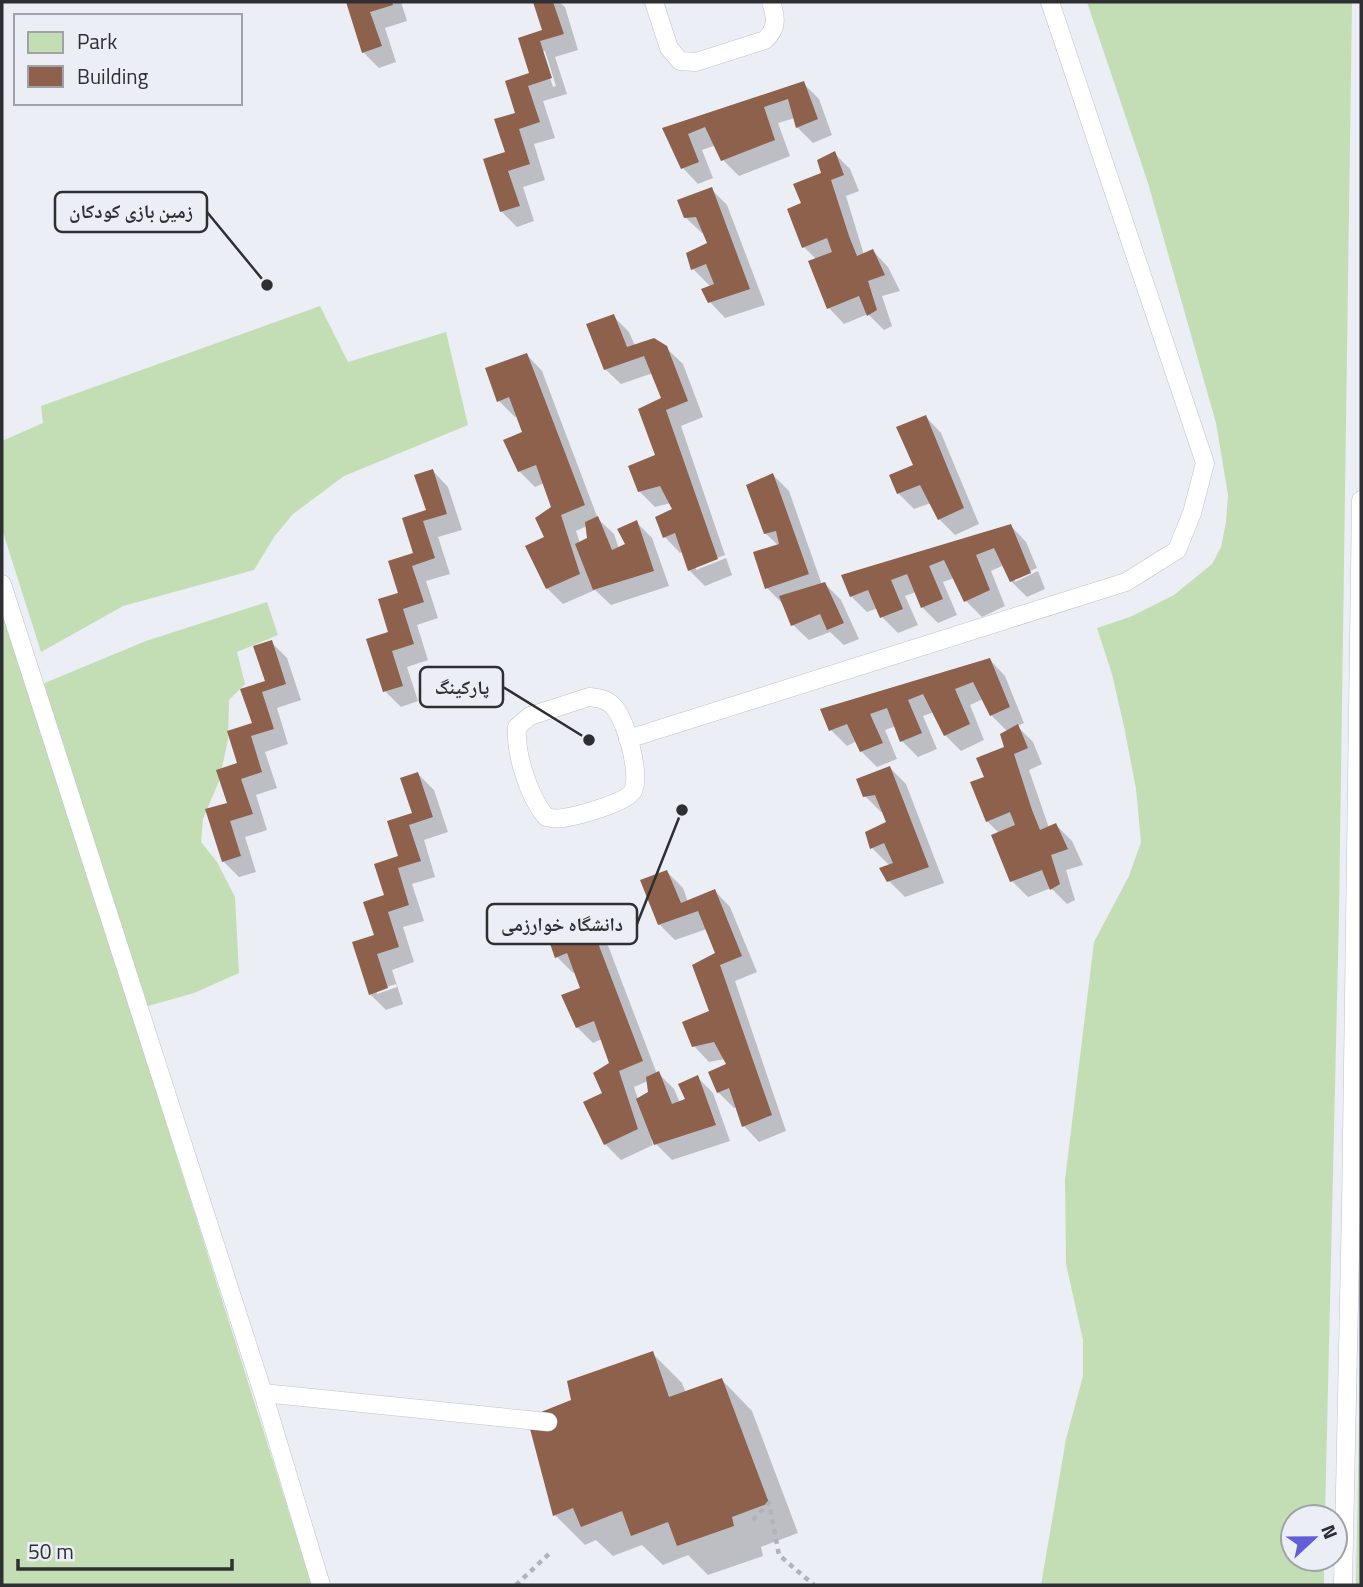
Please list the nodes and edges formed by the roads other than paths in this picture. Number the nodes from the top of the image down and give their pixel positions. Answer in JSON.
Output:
{"nodes":[{"id":1,"x":654,"y":2,"type":"edge"},
{"id":2,"x":771,"y":2,"type":"edge"},
{"id":3,"x":1050,"y":2,"type":"edge"},
{"id":4,"x":1361,"y":500,"type":"edge"},
{"id":5,"x":2,"y":584,"type":"edge"},
{"id":6,"x":628,"y":739,"type":"junction"},
{"id":7,"x":262,"y":1393,"type":"junction"},
{"id":8,"x":548,"y":1422,"type":"dead end"},
{"id":9,"x":321,"y":1585,"type":"edge"},
{"id":10,"x":1343,"y":1585,"type":"edge"}],
"edges":[{"from":1,"to":2,"type":"lane"},
{"from":3,"to":6,"type":"lane"},
{"from":4,"to":10,"type":"lane"},
{"from":5,"to":7,"type":"lane"},
{"from":6,"to":6,"type":"lane"},
{"from":7,"to":8,"type":"lane"},
{"from":7,"to":9,"type":"lane"}]}
